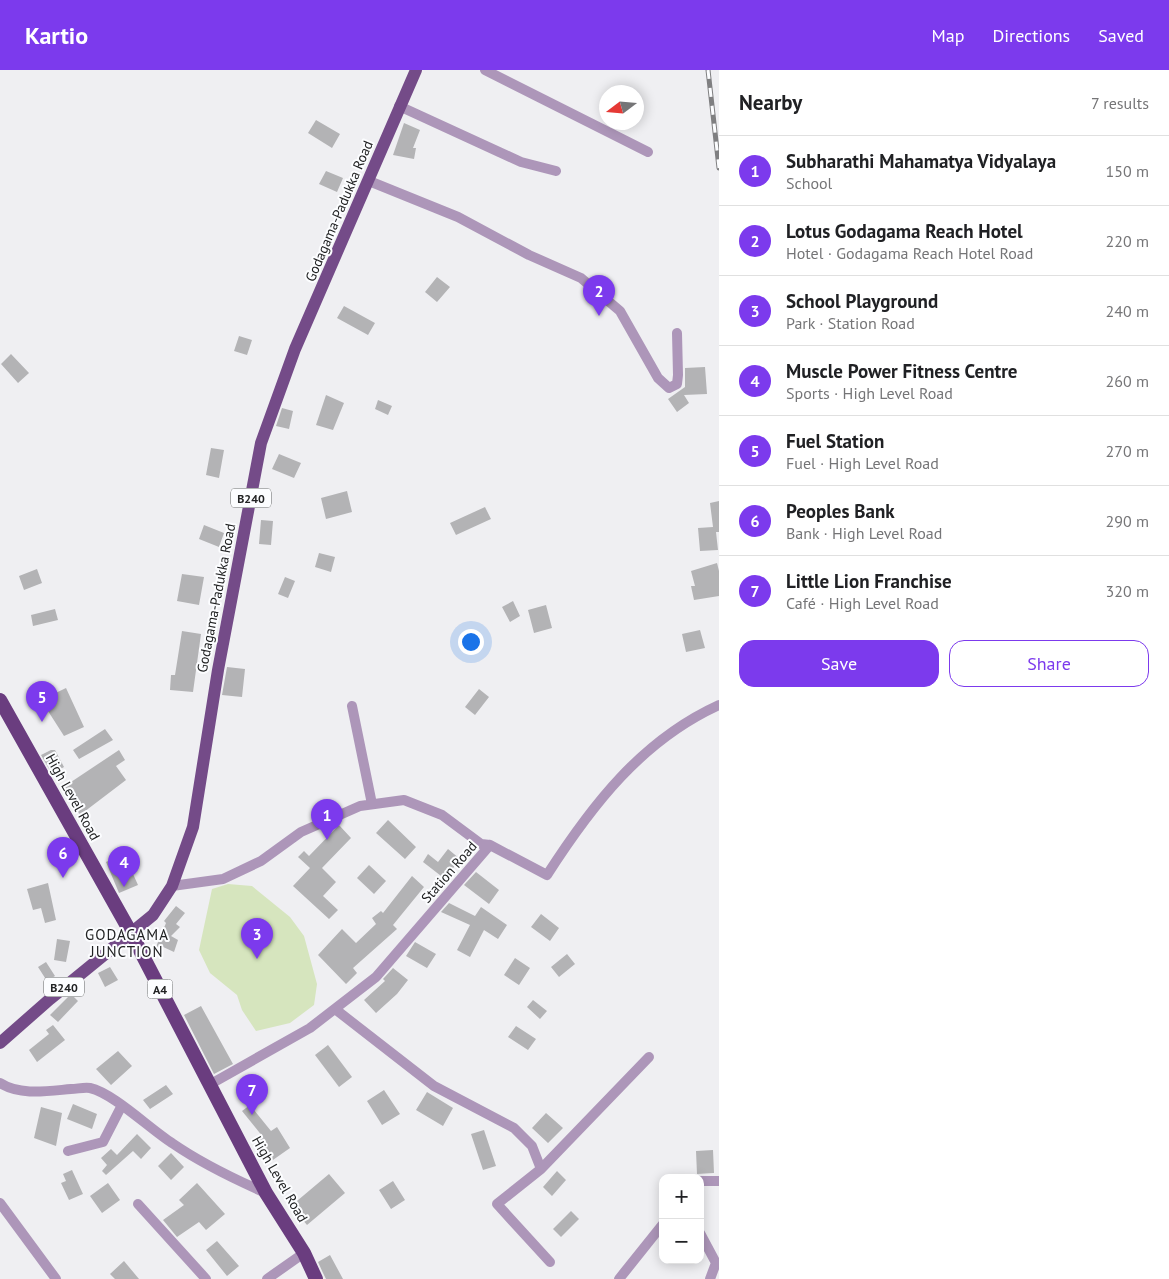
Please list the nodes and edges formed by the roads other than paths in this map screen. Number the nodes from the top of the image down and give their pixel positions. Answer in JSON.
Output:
{"nodes":[{"id":1,"x":416,"y":70,"type":"edge"},
{"id":2,"x":485,"y":70,"type":"edge"},
{"id":3,"x":399,"y":106,"type":"junction"},
{"id":4,"x":648,"y":152,"type":"dead end"},
{"id":5,"x":556,"y":171,"type":"dead end"},
{"id":6,"x":369,"y":181,"type":"junction"},
{"id":7,"x":676,"y":333,"type":"dead end"},
{"id":8,"x":0,"y":700,"type":"edge"},
{"id":9,"x":719,"y":704,"type":"edge"},
{"id":10,"x":352,"y":706,"type":"dead end"},
{"id":11,"x":372,"y":804,"type":"junction"},
{"id":12,"x":490,"y":845,"type":"junction"},
{"id":13,"x":172,"y":886,"type":"junction"},
{"id":14,"x":131,"y":932,"type":"junction"},
{"id":15,"x":335,"y":1009,"type":"junction"},
{"id":16,"x":0,"y":1043,"type":"edge"},
{"id":17,"x":649,"y":1057,"type":"dead end"},
{"id":18,"x":0,"y":1083,"type":"edge"},
{"id":19,"x":209,"y":1085,"type":"junction"},
{"id":20,"x":121,"y":1107,"type":"junction"},
{"id":21,"x":68,"y":1151,"type":"dead end"},
{"id":22,"x":541,"y":1169,"type":"junction"},
{"id":23,"x":704,"y":1181,"type":"edge"},
{"id":24,"x":719,"y":1181,"type":"edge"},
{"id":25,"x":266,"y":1193,"type":"junction"},
{"id":26,"x":0,"y":1203,"type":"edge"},
{"id":27,"x":138,"y":1204,"type":"dead end"},
{"id":28,"x":659,"y":1229,"type":"edge"},
{"id":29,"x":704,"y":1240,"type":"edge"},
{"id":30,"x":304,"y":1253,"type":"junction"},
{"id":31,"x":550,"y":1262,"type":"dead end"},
{"id":32,"x":56,"y":1279,"type":"edge"},
{"id":33,"x":206,"y":1279,"type":"edge"},
{"id":34,"x":267,"y":1279,"type":"edge"},
{"id":35,"x":316,"y":1279,"type":"edge"},
{"id":36,"x":619,"y":1279,"type":"edge"},
{"id":37,"x":710,"y":1279,"type":"edge"}],
"edges":[{"from":1,"to":3,"type":"main road","name":"Godagama-Padukka Road","number":"B240"},
{"from":2,"to":4,"type":"street"},
{"from":3,"to":5,"type":"street"},
{"from":3,"to":6,"type":"main road","name":"Godagama-Padukka Road","number":"B240"},
{"from":6,"to":7,"type":"street"},
{"from":6,"to":13,"type":"main road","name":"Godagama-Padukka Road","number":"B240"},
{"from":8,"to":14,"type":"highway","name":"High Level Road","number":"A4"},
{"from":9,"to":12,"type":"street","name":"Station Road"},
{"from":10,"to":11,"type":"street"},
{"from":11,"to":12,"type":"street"},
{"from":11,"to":13,"type":"street"},
{"from":12,"to":15,"type":"street","name":"Station Road"},
{"from":13,"to":14,"type":"main road","name":"Godagama-Padukka Road","number":"B240"},
{"from":14,"to":16,"type":"main road","number":"B240"},
{"from":14,"to":19,"type":"highway","name":"High Level Road","number":"A4"},
{"from":15,"to":19,"type":"street","name":"Station Road"},
{"from":15,"to":22,"type":"street"},
{"from":17,"to":22,"type":"street"},
{"from":18,"to":20,"type":"street"},
{"from":19,"to":25,"type":"highway","name":"High Level Road","number":"A4"},
{"from":20,"to":21,"type":"street"},
{"from":20,"to":25,"type":"street"},
{"from":22,"to":31,"type":"street"},
{"from":23,"to":24,"type":"street"},
{"from":25,"to":30,"type":"highway","name":"High Level Road","number":"A4"},
{"from":26,"to":32,"type":"street"},
{"from":27,"to":33,"type":"street"},
{"from":28,"to":36,"type":"street"},
{"from":29,"to":37,"type":"street"},
{"from":30,"to":34,"type":"street"},
{"from":30,"to":35,"type":"highway","name":"High Level Road","number":"A4"}]}
